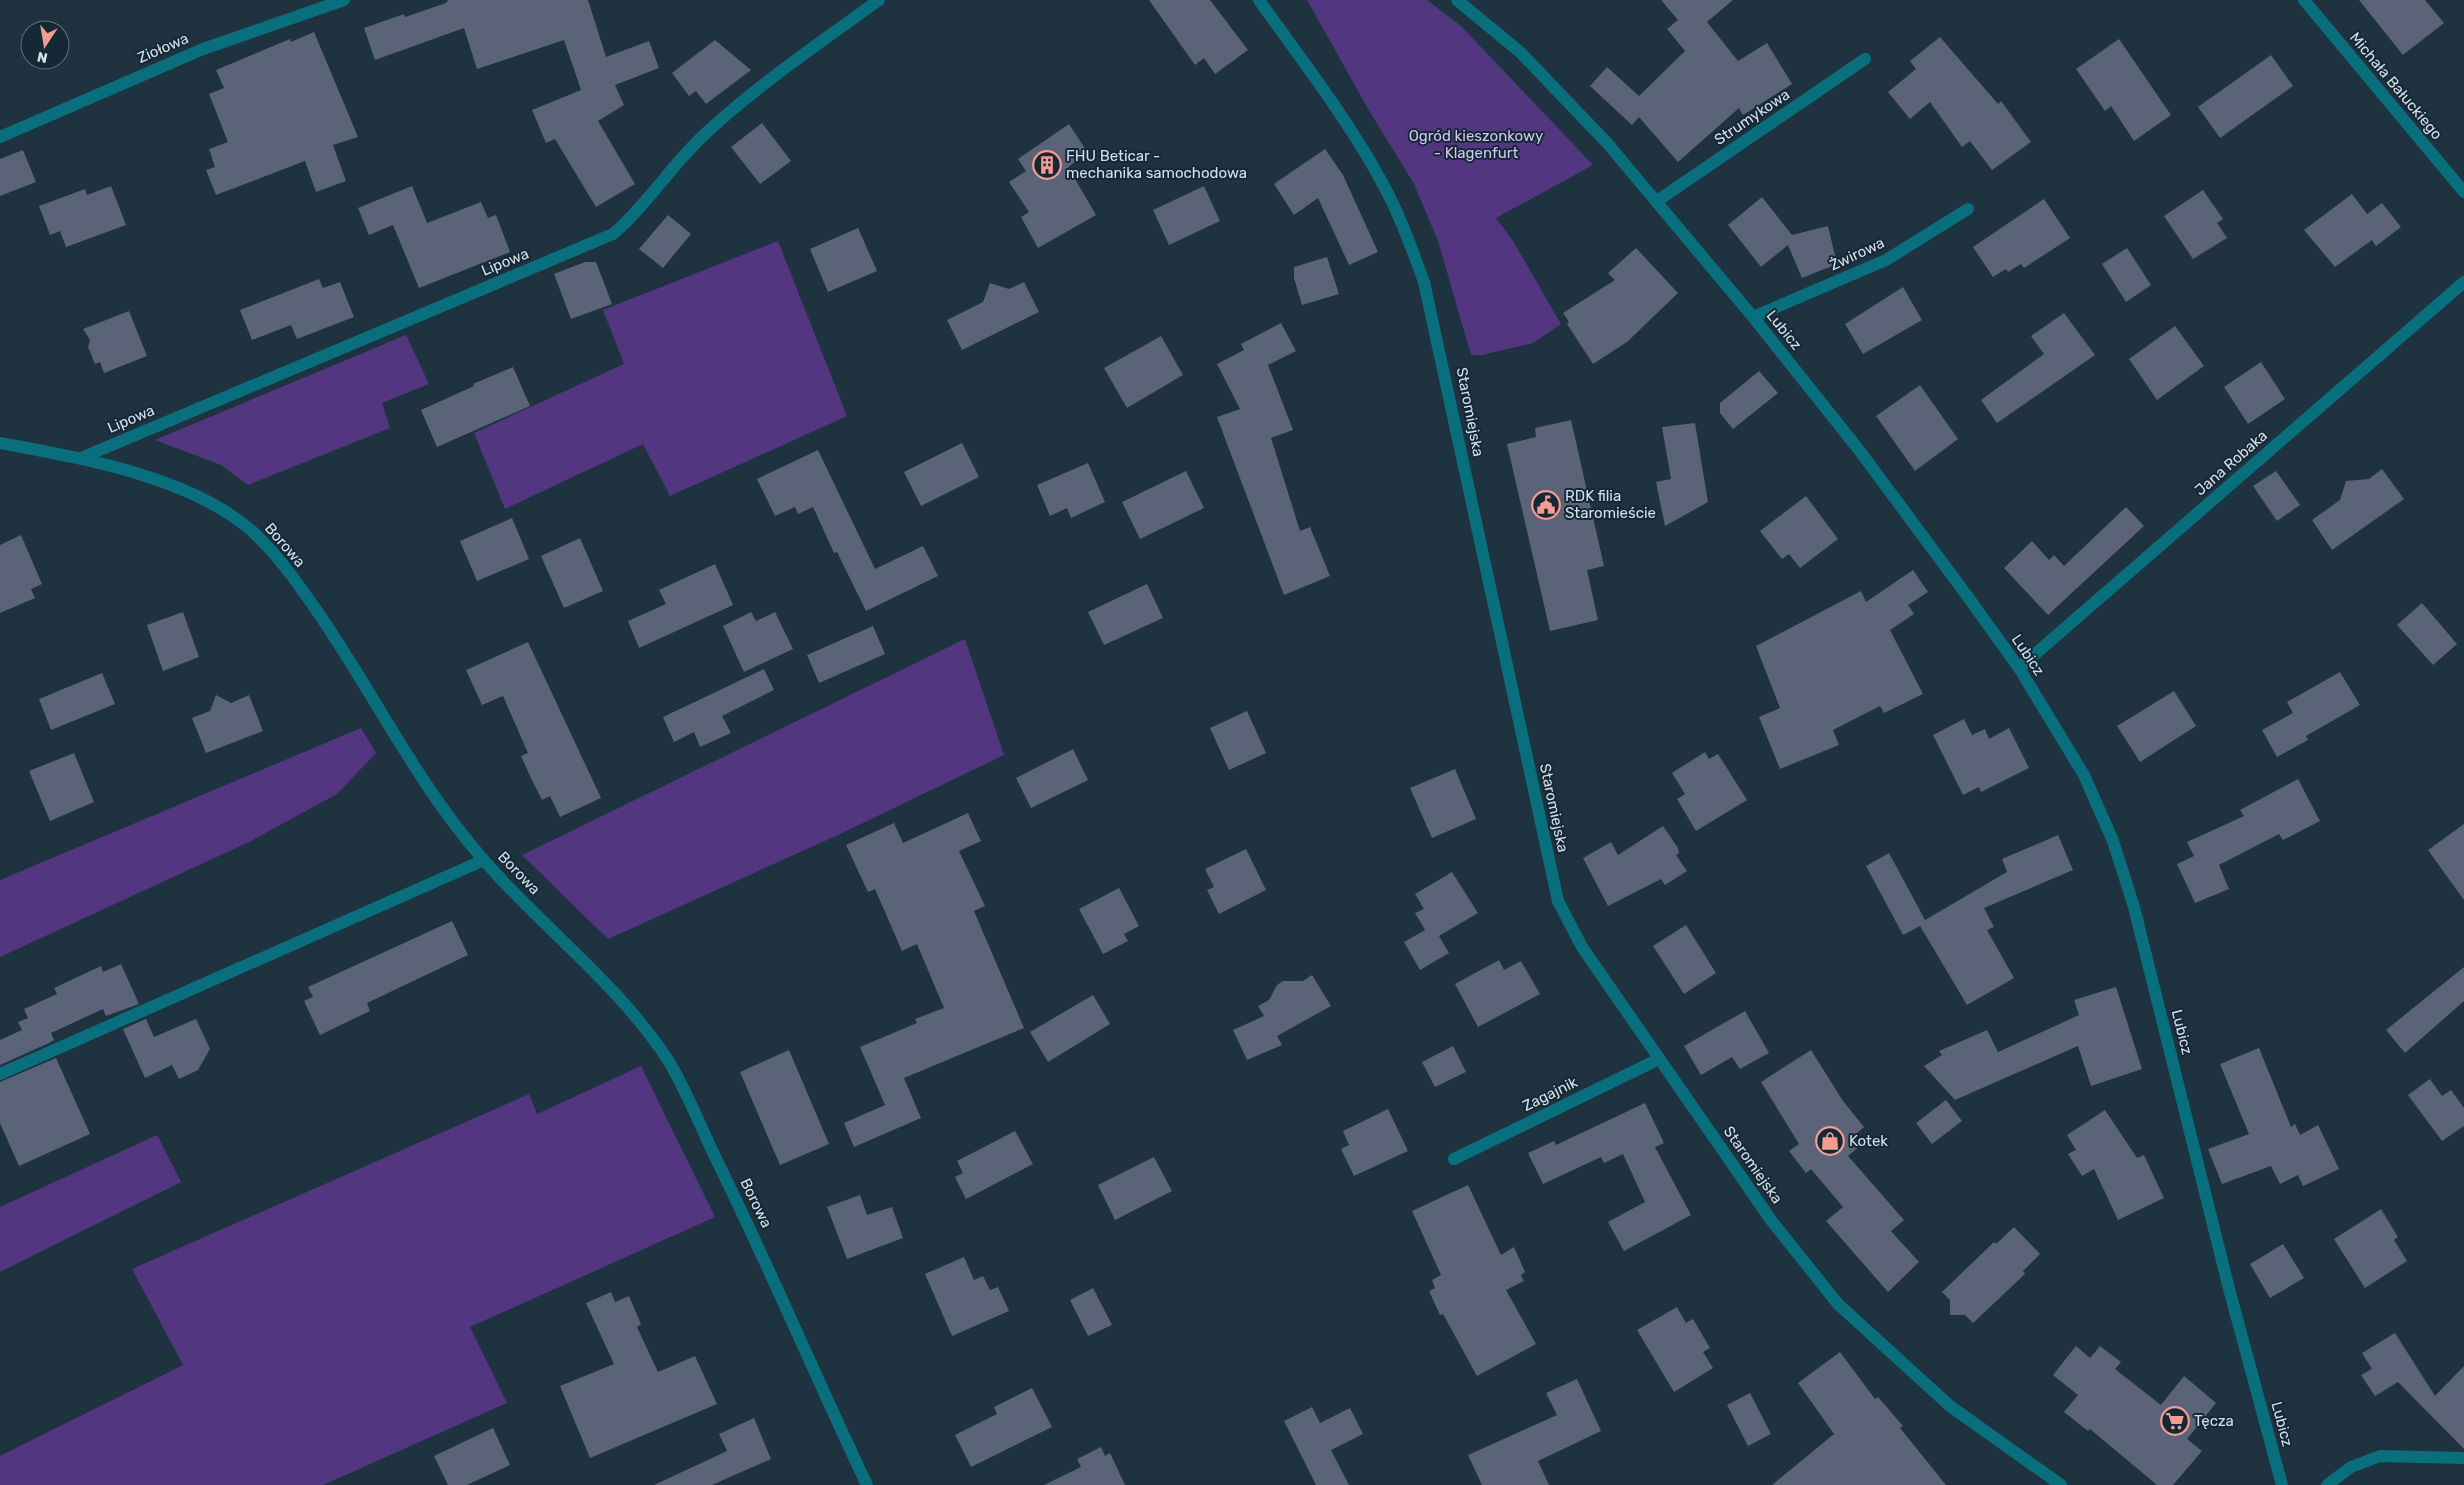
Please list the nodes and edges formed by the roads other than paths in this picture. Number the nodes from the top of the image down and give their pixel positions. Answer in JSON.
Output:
{"nodes":[{"id":1,"x":344,"y":0,"type":"edge"},
{"id":2,"x":879,"y":0,"type":"edge"},
{"id":3,"x":1259,"y":0,"type":"edge"},
{"id":4,"x":2304,"y":0,"type":"edge"},
{"id":5,"x":1462,"y":2,"type":"edge"},
{"id":6,"x":1865,"y":59,"type":"dead end"},
{"id":7,"x":0,"y":137,"type":"edge"},
{"id":8,"x":2464,"y":192,"type":"edge"},
{"id":9,"x":1657,"y":201,"type":"junction"},
{"id":10,"x":1968,"y":209,"type":"dead end"},
{"id":11,"x":2464,"y":282,"type":"edge"},
{"id":12,"x":1754,"y":317,"type":"junction"},
{"id":13,"x":0,"y":442,"type":"edge"},
{"id":14,"x":81,"y":458,"type":"junction"},
{"id":15,"x":2019,"y":668,"type":"junction"},
{"id":16,"x":484,"y":860,"type":"junction"},
{"id":17,"x":1659,"y":1059,"type":"junction"},
{"id":18,"x":0,"y":1074,"type":"edge"},
{"id":19,"x":1454,"y":1159,"type":"dead end"},
{"id":20,"x":2464,"y":1458,"type":"edge"},
{"id":21,"x":867,"y":1485,"type":"edge"},
{"id":22,"x":2061,"y":1485,"type":"edge"},
{"id":23,"x":2282,"y":1485,"type":"edge"},
{"id":24,"x":2327,"y":1485,"type":"edge"}],
"edges":[{"from":1,"to":7,"type":"street","name":"Ziołowa"},
{"from":2,"to":14,"type":"street","name":"Lipowa"},
{"from":3,"to":17,"type":"street","name":"Staromiejska"},
{"from":4,"to":8,"type":"street","name":"Michała Bałuckiego"},
{"from":5,"to":9,"type":"street","name":"Lubicz"},
{"from":6,"to":9,"type":"street","name":"Strumykowa"},
{"from":9,"to":12,"type":"street","name":"Lubicz"},
{"from":10,"to":12,"type":"street","name":"Żwirowa"},
{"from":11,"to":15,"type":"street","name":"Jana Robaka"},
{"from":12,"to":15,"type":"street","name":"Lubicz"},
{"from":13,"to":14,"type":"street","name":"Borowa"},
{"from":14,"to":16,"type":"street","name":"Borowa"},
{"from":15,"to":23,"type":"street","name":"Lubicz"},
{"from":16,"to":18,"type":"street"},
{"from":16,"to":21,"type":"street","name":"Borowa"},
{"from":17,"to":19,"type":"street","name":"Zagajnik"},
{"from":17,"to":22,"type":"street","name":"Staromiejska"},
{"from":20,"to":24,"type":"street"}]}
